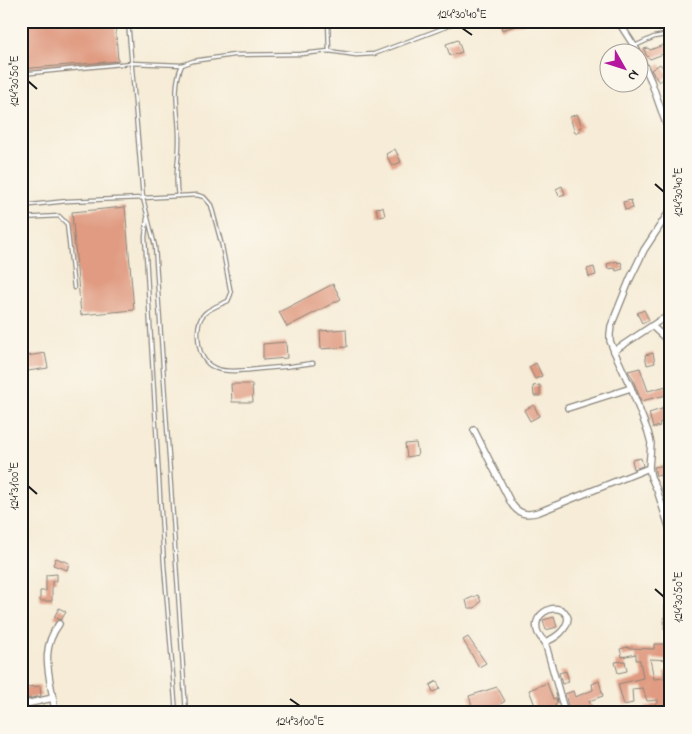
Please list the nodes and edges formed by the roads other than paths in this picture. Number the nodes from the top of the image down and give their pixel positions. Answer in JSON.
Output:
{"nodes":[{"id":1,"x":128,"y":21,"type":"edge"},
{"id":2,"x":328,"y":21,"type":"edge"},
{"id":3,"x":456,"y":21,"type":"edge"},
{"id":4,"x":618,"y":21,"type":"edge"},
{"id":5,"x":665,"y":35,"type":"dead end"},
{"id":6,"x":632,"y":42,"type":"edge"},
{"id":7,"x":643,"y":42,"type":"edge"},
{"id":8,"x":330,"y":51,"type":"junction"},
{"id":9,"x":131,"y":63,"type":"junction"},
{"id":10,"x":182,"y":65,"type":"junction"},
{"id":11,"x":21,"y":74,"type":"edge"},
{"id":12,"x":650,"y":79,"type":"edge"},
{"id":13,"x":671,"y":138,"type":"edge"},
{"id":14,"x":178,"y":196,"type":"junction"},
{"id":15,"x":143,"y":198,"type":"junction"},
{"id":16,"x":21,"y":206,"type":"edge"},
{"id":17,"x":671,"y":209,"type":"edge"},
{"id":18,"x":147,"y":216,"type":"junction"},
{"id":19,"x":21,"y":218,"type":"edge"},
{"id":20,"x":74,"y":288,"type":"dead end"},
{"id":21,"x":671,"y":315,"type":"edge"},
{"id":22,"x":652,"y":326,"type":"junction"},
{"id":23,"x":671,"y":346,"type":"edge"},
{"id":24,"x":614,"y":351,"type":"junction"},
{"id":25,"x":313,"y":363,"type":"dead end"},
{"id":26,"x":631,"y":388,"type":"junction"},
{"id":27,"x":568,"y":408,"type":"dead end"},
{"id":28,"x":474,"y":430,"type":"dead end"},
{"id":29,"x":649,"y":468,"type":"junction"},
{"id":30,"x":671,"y":533,"type":"edge"},
{"id":31,"x":59,"y":624,"type":"dead end"},
{"id":32,"x":545,"y":642,"type":"junction"},
{"id":33,"x":53,"y":698,"type":"junction"},
{"id":34,"x":21,"y":705,"type":"edge"},
{"id":35,"x":55,"y":713,"type":"edge"},
{"id":36,"x":176,"y":713,"type":"edge"},
{"id":37,"x":186,"y":713,"type":"edge"},
{"id":38,"x":565,"y":713,"type":"edge"}],
"edges":[{"from":1,"to":9,"type":"lane"},
{"from":2,"to":8,"type":"lane"},
{"from":3,"to":8,"type":"lane"},
{"from":4,"to":6,"type":"street"},
{"from":5,"to":7,"type":"lane"},
{"from":8,"to":10,"type":"lane"},
{"from":9,"to":10,"type":"lane"},
{"from":9,"to":11,"type":"lane"},
{"from":9,"to":15,"type":"lane"},
{"from":10,"to":14,"type":"lane"},
{"from":12,"to":13,"type":"street"},
{"from":14,"to":15,"type":"lane"},
{"from":14,"to":25,"type":"lane"},
{"from":15,"to":16,"type":"lane"},
{"from":15,"to":18,"type":"lane"},
{"from":17,"to":24,"type":"street"},
{"from":18,"to":36,"type":"lane"},
{"from":18,"to":37,"type":"lane"},
{"from":19,"to":20,"type":"lane"},
{"from":21,"to":22,"type":"street"},
{"from":22,"to":23,"type":"street"},
{"from":22,"to":24,"type":"street"},
{"from":24,"to":26,"type":"street"},
{"from":26,"to":27,"type":"street"},
{"from":26,"to":29,"type":"street"},
{"from":28,"to":29,"type":"street"},
{"from":29,"to":30,"type":"street"},
{"from":31,"to":33,"type":"street"},
{"from":32,"to":32,"type":"street"},
{"from":32,"to":38,"type":"street"},
{"from":33,"to":34,"type":"street"},
{"from":33,"to":35,"type":"street"}]}
